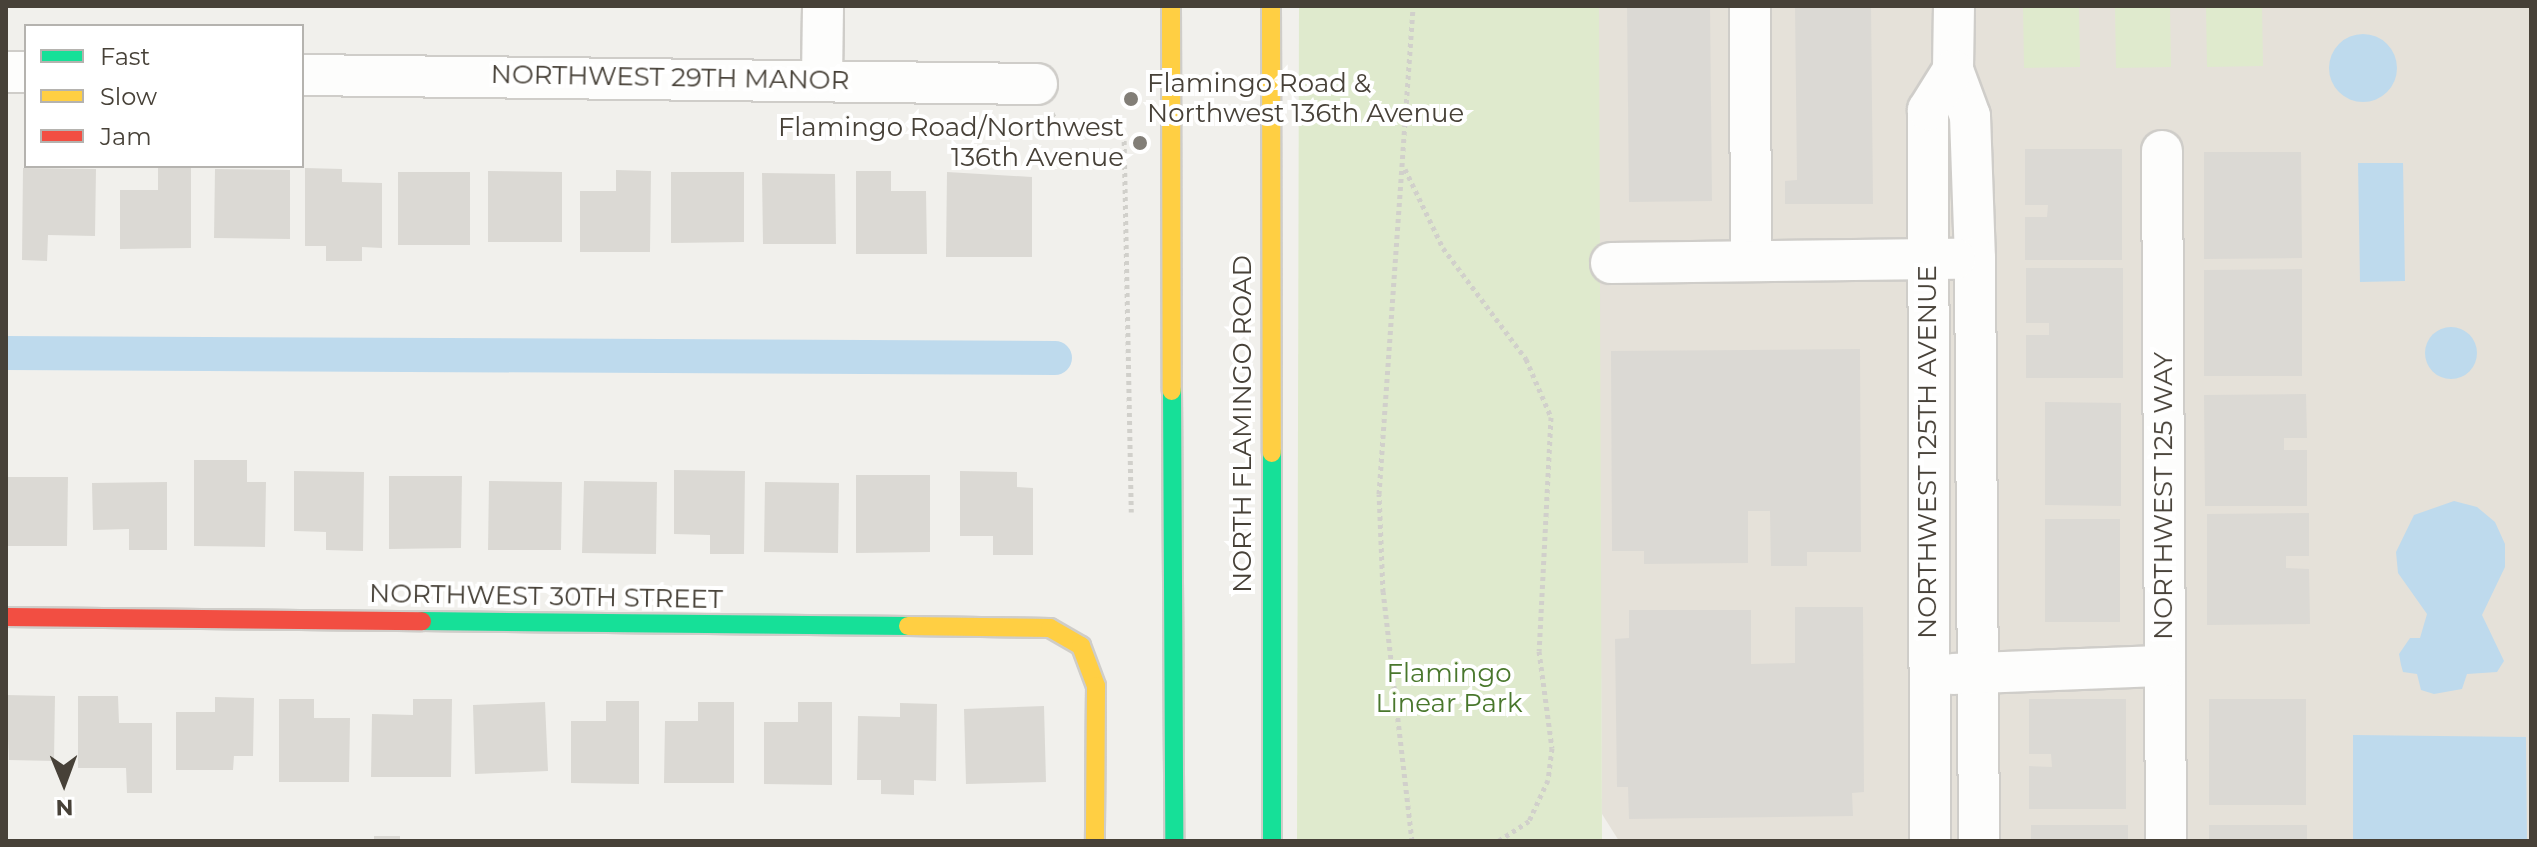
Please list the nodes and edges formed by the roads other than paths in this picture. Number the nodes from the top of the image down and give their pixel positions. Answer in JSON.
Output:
{"nodes":[{"id":1,"x":823,"y":6,"type":"edge"},
{"id":2,"x":1171,"y":6,"type":"edge"},
{"id":3,"x":1271,"y":6,"type":"edge"},
{"id":4,"x":1750,"y":6,"type":"edge"},
{"id":5,"x":1954,"y":6,"type":"edge"},
{"id":6,"x":1953,"y":70,"type":"junction"},
{"id":7,"x":304,"y":75,"type":"edge"},
{"id":8,"x":822,"y":79,"type":"junction"},
{"id":9,"x":1037,"y":84,"type":"road end"},
{"id":10,"x":2162,"y":151,"type":"dead end"},
{"id":11,"x":1975,"y":258,"type":"junction"},
{"id":12,"x":1927,"y":259,"type":"junction"},
{"id":13,"x":1751,"y":261,"type":"junction"},
{"id":14,"x":1611,"y":263,"type":"dead end"},
{"id":15,"x":6,"y":617,"type":"edge"},
{"id":16,"x":2165,"y":666,"type":"junction"},
{"id":17,"x":1929,"y":673,"type":"junction"},
{"id":18,"x":1977,"y":675,"type":"junction"},
{"id":19,"x":1095,"y":841,"type":"edge"},
{"id":20,"x":1174,"y":841,"type":"edge"},
{"id":21,"x":1272,"y":841,"type":"edge"},
{"id":22,"x":1930,"y":841,"type":"edge"},
{"id":23,"x":1979,"y":841,"type":"edge"},
{"id":24,"x":2166,"y":841,"type":"edge"}],
"edges":[{"from":1,"to":8,"type":"street"},
{"from":2,"to":20,"type":"main road"},
{"from":3,"to":21,"type":"main road","name":"NORTH FLAMINGO ROAD"},
{"from":4,"to":13,"type":"street"},
{"from":5,"to":6,"type":"street","name":"NORTHWEST 125TH AVENUE"},
{"from":6,"to":11,"type":"street","name":"NORTHWEST 125TH AVENUE"},
{"from":6,"to":12,"type":"street","name":"NORTHWEST 125TH AVENUE"},
{"from":7,"to":8,"type":"street","name":"NORTHWEST 29TH MANOR"},
{"from":8,"to":9,"type":"street","name":"NORTHWEST 29TH MANOR"},
{"from":10,"to":16,"type":"street","name":"NORTHWEST 125 WAY"},
{"from":11,"to":12,"type":"street"},
{"from":11,"to":18,"type":"street","name":"NORTHWEST 125TH AVENUE"},
{"from":12,"to":13,"type":"street"},
{"from":12,"to":17,"type":"street","name":"NORTHWEST 125TH AVENUE"},
{"from":13,"to":14,"type":"street"},
{"from":15,"to":19,"type":"main road","name":"NORTHWEST 30TH STREET"},
{"from":16,"to":18,"type":"street"},
{"from":16,"to":24,"type":"street","name":"NORTHWEST 125 WAY"},
{"from":17,"to":18,"type":"street"},
{"from":17,"to":22,"type":"street","name":"NORTHWEST 125TH AVENUE"},
{"from":18,"to":23,"type":"street","name":"NORTHWEST 125TH AVENUE"}]}
